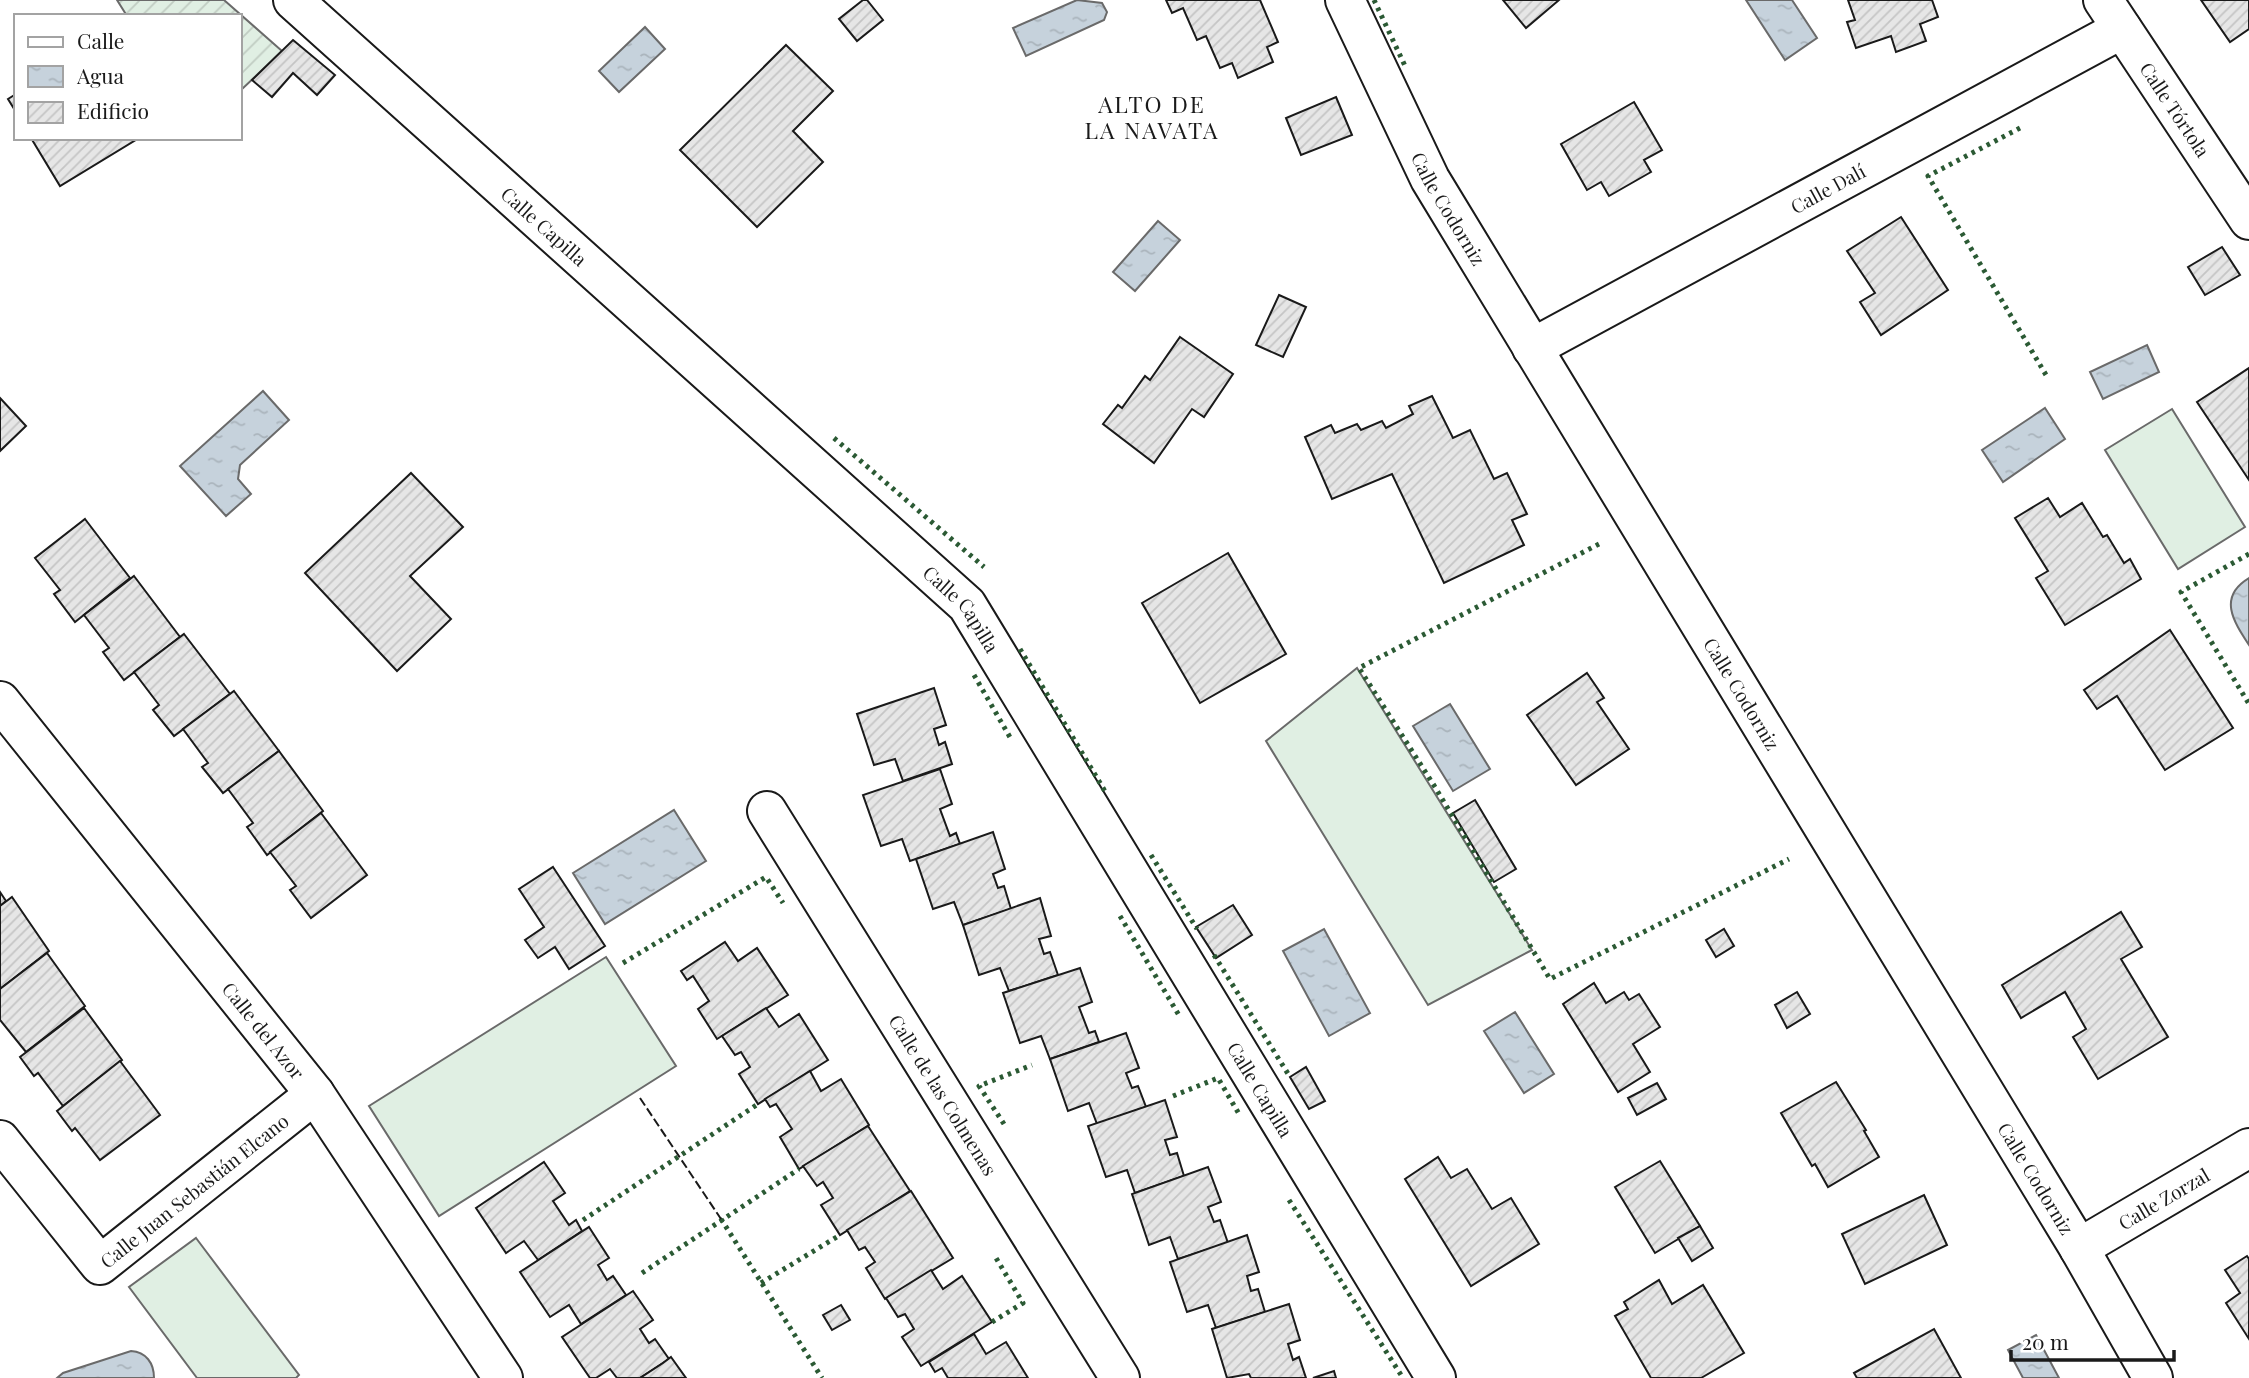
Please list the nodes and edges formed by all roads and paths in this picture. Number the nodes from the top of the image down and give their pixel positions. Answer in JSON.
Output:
{"nodes":[{"id":1,"x":293,"y":0,"type":"edge"},
{"id":2,"x":1345,"y":0,"type":"edge"},
{"id":3,"x":2112,"y":15,"type":"edge"},
{"id":4,"x":2249,"y":220,"type":"edge"},
{"id":5,"x":1532,"y":348,"type":"junction"},
{"id":6,"x":0,"y":701,"type":"edge"},
{"id":7,"x":767,"y":811,"type":"dead end"},
{"id":8,"x":315,"y":1094,"type":"junction"},
{"id":9,"x":0,"y":1140,"type":"edge"},
{"id":10,"x":2249,"y":1148,"type":"edge"},
{"id":11,"x":2080,"y":1248,"type":"junction"},
{"id":12,"x":503,"y":1378,"type":"edge"},
{"id":13,"x":1120,"y":1378,"type":"edge"},
{"id":14,"x":1436,"y":1378,"type":"edge"},
{"id":15,"x":2153,"y":1378,"type":"edge"}],
"edges":[{"from":1,"to":14,"type":"street","name":"Calle Capilla"},
{"from":2,"to":5,"type":"street","name":"Calle Codorniz"},
{"from":3,"to":4,"type":"street","name":"Calle Tórtola"},
{"from":3,"to":5,"type":"street","name":"Calle Dalí"},
{"from":5,"to":11,"type":"street","name":"Calle Codorniz"},
{"from":6,"to":8,"type":"street","name":"Calle del Azor"},
{"from":7,"to":13,"type":"street","name":"Calle de las Colmenas"},
{"from":8,"to":9,"type":"street","name":"Calle Juan Sebastián Elcano"},
{"from":8,"to":12,"type":"street","name":"Calle del Azor"},
{"from":10,"to":11,"type":"street","name":"Calle Zorzal"},
{"from":11,"to":15,"type":"street","name":"Calle Codorniz"}]}
